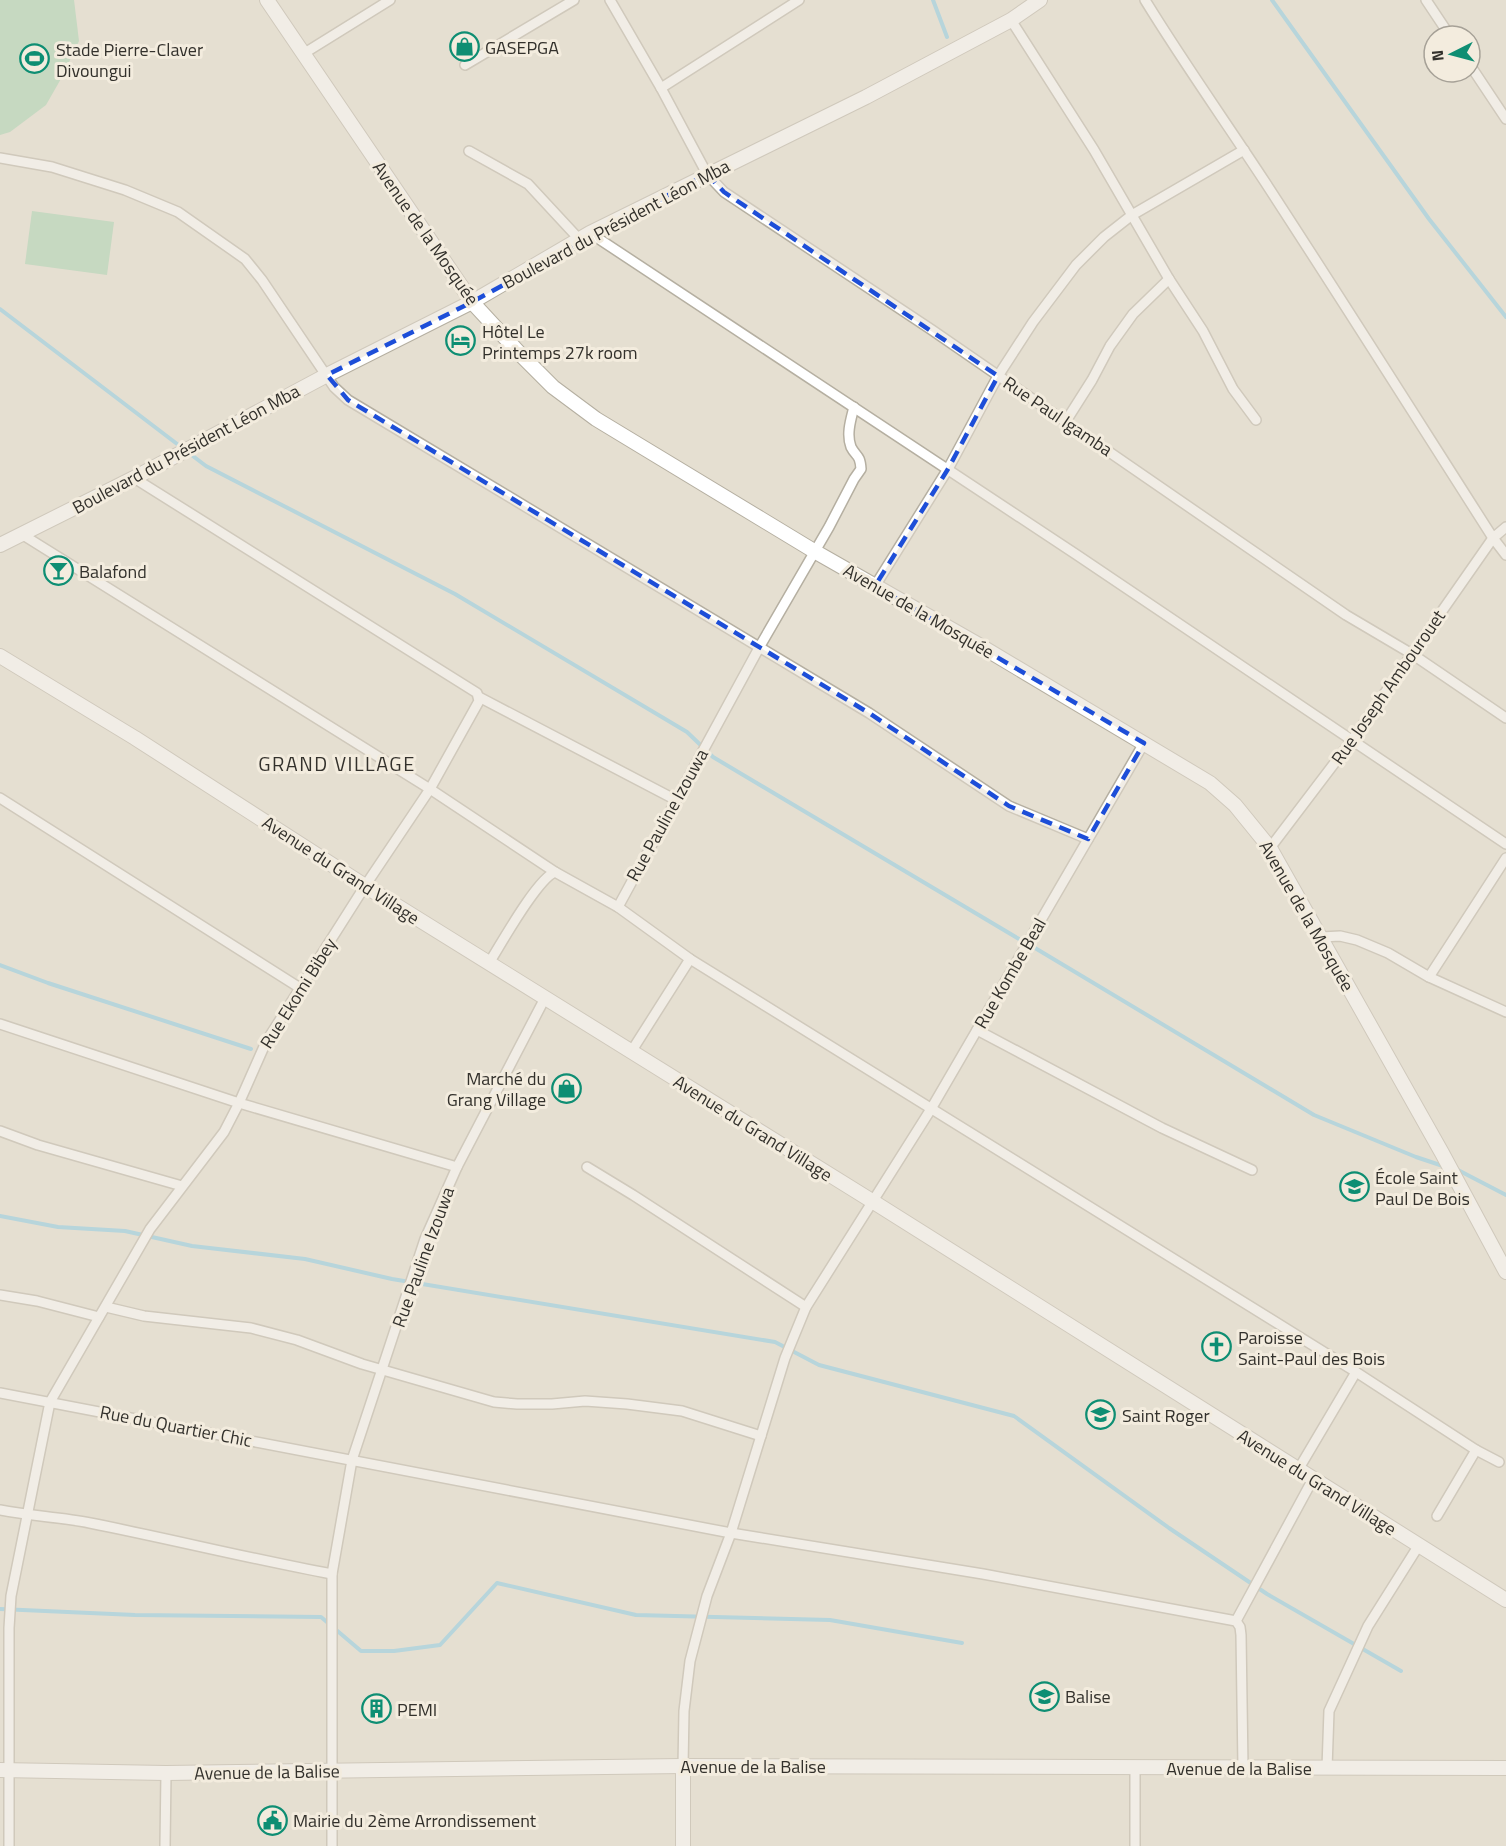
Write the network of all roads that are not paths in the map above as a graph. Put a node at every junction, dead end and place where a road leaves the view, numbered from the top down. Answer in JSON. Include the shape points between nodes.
{"nodes":[{"id":1,"x":267,"y":0,"type":"edge"},
{"id":2,"x":390,"y":0,"type":"edge"},
{"id":3,"x":574,"y":0,"type":"edge"},
{"id":4,"x":610,"y":0,"type":"edge"},
{"id":5,"x":799,"y":0,"type":"edge"},
{"id":6,"x":1040,"y":0,"type":"edge"},
{"id":7,"x":1145,"y":0,"type":"edge"},
{"id":8,"x":1426,"y":0,"type":"edge"},
{"id":9,"x":1011,"y":20,"type":"junction"},
{"id":10,"x":1442,"y":24,"type":"edge"},
{"id":11,"x":303,"y":54,"type":"junction"},
{"id":12,"x":465,"y":64,"type":"dead end"},
{"id":13,"x":1482,"y":84,"type":"edge"},
{"id":14,"x":661,"y":88,"type":"junction"},
{"id":15,"x":1506,"y":119,"type":"edge"},
{"id":16,"x":1244,"y":150,"type":"junction"},
{"id":17,"x":469,"y":152,"type":"dead end"},
{"id":18,"x":0,"y":158,"type":"edge"},
{"id":19,"x":707,"y":174,"type":"junction"},
{"id":20,"x":1132,"y":215,"type":"junction"},
{"id":21,"x":584,"y":236,"type":"junction"},
{"id":22,"x":1169,"y":279,"type":"junction"},
{"id":23,"x":472,"y":302,"type":"junction"},
{"id":24,"x":327,"y":375,"type":"junction"},
{"id":25,"x":998,"y":376,"type":"junction"},
{"id":26,"x":854,"y":407,"type":"junction"},
{"id":27,"x":1256,"y":420,"type":"dead end"},
{"id":28,"x":1066,"y":422,"type":"junction"},
{"id":29,"x":948,"y":469,"type":"junction"},
{"id":30,"x":134,"y":478,"type":"junction"},
{"id":31,"x":1506,"y":527,"type":"edge"},
{"id":32,"x":22,"y":535,"type":"junction"},
{"id":33,"x":1493,"y":538,"type":"junction"},
{"id":34,"x":0,"y":545,"type":"edge"},
{"id":35,"x":814,"y":551,"type":"junction"},
{"id":36,"x":1506,"y":555,"type":"edge"},
{"id":37,"x":875,"y":586,"type":"junction"},
{"id":38,"x":760,"y":646,"type":"junction"},
{"id":39,"x":1412,"y":654,"type":"junction"},
{"id":40,"x":0,"y":656,"type":"edge"},
{"id":41,"x":479,"y":697,"type":"junction"},
{"id":42,"x":1506,"y":718,"type":"edge"},
{"id":43,"x":1352,"y":740,"type":"junction"},
{"id":44,"x":1144,"y":743,"type":"junction"},
{"id":45,"x":430,"y":789,"type":"junction"},
{"id":46,"x":0,"y":798,"type":"edge"},
{"id":47,"x":676,"y":800,"type":"junction"},
{"id":48,"x":1088,"y":839,"type":"junction"},
{"id":49,"x":1506,"y":844,"type":"edge"},
{"id":50,"x":1270,"y":848,"type":"junction"},
{"id":51,"x":1506,"y":858,"type":"edge"},
{"id":52,"x":555,"y":872,"type":"junction"},
{"id":53,"x":365,"y":886,"type":"junction"},
{"id":54,"x":618,"y":907,"type":"junction"},
{"id":55,"x":1322,"y":937,"type":"junction"},
{"id":56,"x":690,"y":959,"type":"junction"},
{"id":57,"x":489,"y":963,"type":"junction"},
{"id":58,"x":1429,"y":977,"type":"junction"},
{"id":59,"x":300,"y":988,"type":"junction"},
{"id":60,"x":545,"y":998,"type":"junction"},
{"id":61,"x":1506,"y":1012,"type":"edge"},
{"id":62,"x":0,"y":1024,"type":"edge"},
{"id":63,"x":976,"y":1030,"type":"junction"},
{"id":64,"x":631,"y":1052,"type":"junction"},
{"id":65,"x":239,"y":1103,"type":"junction"},
{"id":66,"x":931,"y":1109,"type":"junction"},
{"id":67,"x":0,"y":1131,"type":"edge"},
{"id":68,"x":457,"y":1167,"type":"junction"},
{"id":69,"x":587,"y":1167,"type":"dead end"},
{"id":70,"x":1252,"y":1170,"type":"dead end"},
{"id":71,"x":182,"y":1186,"type":"junction"},
{"id":72,"x":872,"y":1201,"type":"junction"},
{"id":73,"x":1506,"y":1272,"type":"edge"},
{"id":74,"x":0,"y":1295,"type":"edge"},
{"id":75,"x":806,"y":1307,"type":"junction"},
{"id":76,"x":105,"y":1308,"type":"junction"},
{"id":77,"x":99,"y":1317,"type":"junction"},
{"id":78,"x":383,"y":1369,"type":"junction"},
{"id":79,"x":1356,"y":1372,"type":"junction"},
{"id":80,"x":0,"y":1393,"type":"edge"},
{"id":81,"x":50,"y":1402,"type":"junction"},
{"id":82,"x":761,"y":1436,"type":"junction"},
{"id":83,"x":1476,"y":1450,"type":"junction"},
{"id":84,"x":352,"y":1460,"type":"junction"},
{"id":85,"x":1499,"y":1462,"type":"dead end"},
{"id":86,"x":1298,"y":1470,"type":"junction"},
{"id":87,"x":1313,"y":1479,"type":"junction"},
{"id":88,"x":0,"y":1510,"type":"edge"},
{"id":89,"x":27,"y":1516,"type":"junction"},
{"id":90,"x":1437,"y":1516,"type":"dead end"},
{"id":91,"x":731,"y":1533,"type":"junction"},
{"id":92,"x":1419,"y":1545,"type":"junction"},
{"id":93,"x":332,"y":1574,"type":"junction"},
{"id":94,"x":1506,"y":1600,"type":"edge"},
{"id":95,"x":1236,"y":1621,"type":"junction"},
{"id":96,"x":683,"y":1766,"type":"junction"},
{"id":97,"x":1243,"y":1767,"type":"junction"},
{"id":98,"x":1135,"y":1768,"type":"junction"},
{"id":99,"x":1327,"y":1768,"type":"junction"},
{"id":100,"x":1506,"y":1768,"type":"edge"},
{"id":101,"x":4,"y":1770,"type":"edge"},
{"id":102,"x":331,"y":1770,"type":"junction"},
{"id":103,"x":165,"y":1773,"type":"junction"},
{"id":104,"x":9,"y":1846,"type":"edge"},
{"id":105,"x":165,"y":1846,"type":"edge"},
{"id":106,"x":332,"y":1846,"type":"edge"},
{"id":107,"x":683,"y":1846,"type":"edge"},
{"id":108,"x":1136,"y":1846,"type":"edge"}],
"edges":[{"from":1,"to":11,"type":"street","name":"Avenue de la Mosquée"},
{"from":2,"to":11,"type":"street"},
{"from":3,"to":12,"type":"street"},
{"from":4,"to":14,"type":"street","name":"Rue Paul Igamba"},
{"from":5,"to":14,"type":"street"},
{"from":6,"to":9,"type":"street","name":"Boulevard du Président Léon Mba"},
{"from":7,"to":16,"type":"street"},
{"from":8,"to":10,"type":"street"},
{"from":9,"to":19,"type":"street","name":"Boulevard du Président Léon Mba","via":[[866,97]]},
{"from":9,"to":20,"type":"street"},
{"from":11,"to":23,"type":"street","name":"Avenue de la Mosquée"},
{"from":13,"to":15,"type":"street"},
{"from":14,"to":19,"type":"street","name":"Rue Paul Igamba"},
{"from":16,"to":20,"type":"street"},
{"from":16,"to":33,"type":"street"},
{"from":17,"to":21,"type":"street","via":[[528,184]]},
{"from":18,"to":24,"type":"street","via":[[52,167],[178,212],[245,259]]},
{"from":19,"to":21,"type":"street","name":"Boulevard du Président Léon Mba"},
{"from":19,"to":25,"type":"street","name":"Rue Paul Igamba","via":[[724,192]]},
{"from":20,"to":22,"type":"street"},
{"from":20,"to":25,"type":"street","via":[[1076,265]]},
{"from":21,"to":23,"type":"street","name":"Boulevard du Président Léon Mba"},
{"from":21,"to":26,"type":"street"},
{"from":22,"to":27,"type":"street","via":[[1203,331],[1233,389]]},
{"from":22,"to":28,"type":"street","via":[[1132,314]]},
{"from":23,"to":24,"type":"street","name":"Boulevard du Président Léon Mba"},
{"from":23,"to":35,"type":"street","name":"Avenue de la Mosquée","via":[[553,387],[596,418]]},
{"from":24,"to":30,"type":"street","name":"Boulevard du Président Léon Mba"},
{"from":24,"to":38,"type":"street","via":[[348,400]]},
{"from":25,"to":28,"type":"street","name":"Rue Paul Igamba"},
{"from":25,"to":29,"type":"street"},
{"from":26,"to":29,"type":"street"},
{"from":26,"to":35,"type":"street","name":"Rue Pauline Izouwa","via":[[849,434],[861,469]]},
{"from":28,"to":39,"type":"street","name":"Rue Paul Igamba","via":[[1346,615]]},
{"from":29,"to":37,"type":"street"},
{"from":29,"to":43,"type":"street"},
{"from":30,"to":32,"type":"street","name":"Boulevard du Président Léon Mba"},
{"from":30,"to":41,"type":"street"},
{"from":31,"to":33,"type":"street","name":"Rue Joseph Ambourouet"},
{"from":32,"to":34,"type":"street","name":"Boulevard du Président Léon Mba"},
{"from":32,"to":45,"type":"street"},
{"from":33,"to":36,"type":"street"},
{"from":33,"to":39,"type":"street","name":"Rue Joseph Ambourouet"},
{"from":35,"to":37,"type":"street","name":"Avenue de la Mosquée"},
{"from":35,"to":38,"type":"street","name":"Rue Pauline Izouwa"},
{"from":37,"to":44,"type":"street","name":"Avenue de la Mosquée"},
{"from":38,"to":47,"type":"street","name":"Rue Pauline Izouwa"},
{"from":38,"to":48,"type":"street","via":[[1009,806]]},
{"from":39,"to":42,"type":"street","name":"Rue Paul Igamba"},
{"from":39,"to":43,"type":"street","name":"Rue Joseph Ambourouet"},
{"from":40,"to":53,"type":"street","name":"Avenue du Grand Village"},
{"from":41,"to":45,"type":"street","name":"Rue Ekomi Bibey"},
{"from":41,"to":47,"type":"street"},
{"from":43,"to":49,"type":"street"},
{"from":43,"to":50,"type":"street","name":"Rue Joseph Ambourouet"},
{"from":44,"to":48,"type":"street","name":"Rue Kombe Beal"},
{"from":44,"to":50,"type":"street","name":"Avenue de la Mosquée","via":[[1210,783],[1235,805]]},
{"from":45,"to":52,"type":"street"},
{"from":45,"to":53,"type":"street","name":"Rue Ekomi Bibey"},
{"from":46,"to":59,"type":"street"},
{"from":47,"to":54,"type":"street","name":"Rue Pauline Izouwa"},
{"from":48,"to":63,"type":"street","name":"Rue Kombe Beal"},
{"from":50,"to":55,"type":"street","name":"Avenue de la Mosquée"},
{"from":51,"to":58,"type":"street"},
{"from":52,"to":54,"type":"street"},
{"from":52,"to":57,"type":"street","via":[[537,887]]},
{"from":53,"to":57,"type":"street","name":"Avenue du Grand Village"},
{"from":53,"to":59,"type":"street","name":"Rue Ekomi Bibey"},
{"from":54,"to":56,"type":"street"},
{"from":55,"to":58,"type":"street","via":[[1356,940]]},
{"from":55,"to":73,"type":"street","name":"Avenue de la Mosquée"},
{"from":56,"to":64,"type":"street"},
{"from":56,"to":66,"type":"street"},
{"from":57,"to":60,"type":"street","name":"Avenue du Grand Village"},
{"from":58,"to":61,"type":"street"},
{"from":59,"to":65,"type":"street","name":"Rue Ekomi Bibey","via":[[266,1042]]},
{"from":60,"to":64,"type":"street","name":"Avenue du Grand Village"},
{"from":60,"to":68,"type":"street","name":"Rue Pauline Izouwa"},
{"from":62,"to":65,"type":"street"},
{"from":63,"to":66,"type":"street","name":"Rue Kombe Beal"},
{"from":63,"to":70,"type":"street","via":[[1162,1128]]},
{"from":64,"to":72,"type":"street","name":"Avenue du Grand Village"},
{"from":65,"to":68,"type":"street"},
{"from":65,"to":71,"type":"street","name":"Rue Ekomi Bibey","via":[[224,1132]]},
{"from":66,"to":72,"type":"street","name":"Rue Kombe Beal"},
{"from":66,"to":79,"type":"street"},
{"from":67,"to":71,"type":"street"},
{"from":68,"to":78,"type":"street","name":"Rue Pauline Izouwa","via":[[425,1239]]},
{"from":69,"to":75,"type":"street"},
{"from":71,"to":76,"type":"street","name":"Rue Ekomi Bibey","via":[[150,1229]]},
{"from":72,"to":75,"type":"street","name":"Rue Kombe Beal"},
{"from":72,"to":86,"type":"street","name":"Avenue du Grand Village"},
{"from":74,"to":77,"type":"street"},
{"from":75,"to":82,"type":"street","name":"Rue Kombe Beal","via":[[785,1358]]},
{"from":76,"to":77,"type":"street","name":"Rue Ekomi Bibey"},
{"from":76,"to":78,"type":"street","via":[[251,1328]]},
{"from":77,"to":81,"type":"street","name":"Rue Ekomi Bibey"},
{"from":78,"to":82,"type":"street","via":[[494,1402],[627,1404],[682,1412]]},
{"from":78,"to":84,"type":"street","name":"Rue Pauline Izouwa"},
{"from":79,"to":83,"type":"street"},
{"from":79,"to":86,"type":"street"},
{"from":80,"to":81,"type":"street","name":"Rue du Quartier Chic"},
{"from":81,"to":84,"type":"street","name":"Rue du Quartier Chic"},
{"from":81,"to":89,"type":"street","name":"Rue Ekomi Bibey"},
{"from":82,"to":91,"type":"street","name":"Rue Kombe Beal"},
{"from":83,"to":85,"type":"street"},
{"from":83,"to":90,"type":"street"},
{"from":84,"to":91,"type":"street","name":"Rue du Quartier Chic"},
{"from":84,"to":93,"type":"street","name":"Rue Pauline Izouwa"},
{"from":86,"to":87,"type":"street","name":"Avenue du Grand Village"},
{"from":87,"to":92,"type":"street","name":"Avenue du Grand Village"},
{"from":87,"to":95,"type":"street"},
{"from":88,"to":89,"type":"street"},
{"from":89,"to":93,"type":"street","via":[[87,1522]]},
{"from":89,"to":101,"type":"street","name":"Rue Ekomi Bibey","via":[[11,1596]]},
{"from":91,"to":95,"type":"street","name":"Rue du Quartier Chic"},
{"from":91,"to":96,"type":"street","name":"Rue Kombe Beal","via":[[690,1661]]},
{"from":92,"to":94,"type":"street","name":"Avenue du Grand Village"},
{"from":92,"to":99,"type":"street","via":[[1368,1626],[1329,1711]]},
{"from":93,"to":102,"type":"street","name":"Rue Pauline Izouwa"},
{"from":95,"to":97,"type":"street","via":[[1241,1635]]},
{"from":96,"to":98,"type":"street","name":"Avenue de la Balise"},
{"from":96,"to":102,"type":"street","name":"Avenue de la Balise"},
{"from":96,"to":107,"type":"street"},
{"from":97,"to":98,"type":"street","name":"Avenue de la Balise"},
{"from":97,"to":99,"type":"street","name":"Avenue de la Balise"},
{"from":98,"to":108,"type":"street"},
{"from":99,"to":100,"type":"street","name":"Avenue de la Balise"},
{"from":101,"to":103,"type":"street","name":"Avenue de la Balise"},
{"from":101,"to":104,"type":"street","name":"Rue Ekomi Bibey"},
{"from":102,"to":103,"type":"street","name":"Avenue de la Balise"},
{"from":102,"to":106,"type":"street","name":"Rue Pauline Izouwa"},
{"from":103,"to":105,"type":"street"}]}
